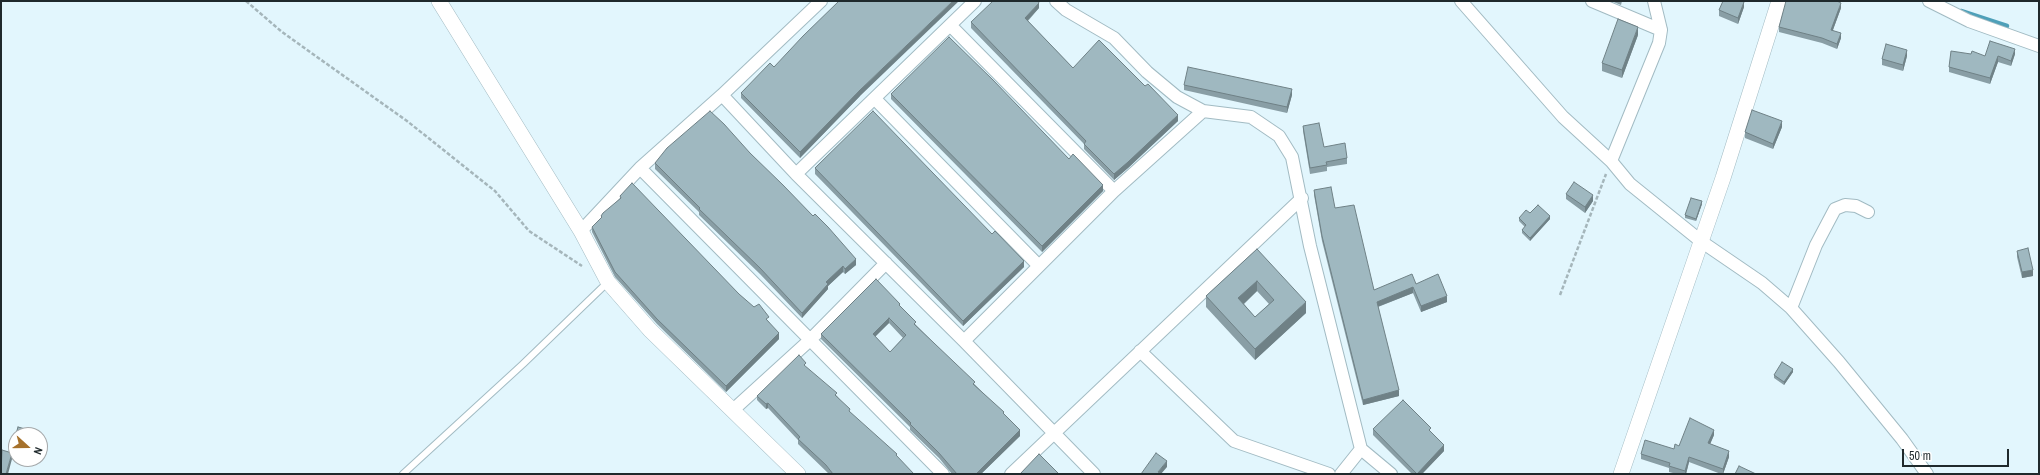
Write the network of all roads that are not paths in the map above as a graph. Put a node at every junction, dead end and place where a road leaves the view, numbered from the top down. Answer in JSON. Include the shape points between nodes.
{"nodes":[{"id":1,"x":439,"y":1,"type":"edge"},
{"id":2,"x":820,"y":1,"type":"edge"},
{"id":3,"x":975,"y":1,"type":"edge"},
{"id":4,"x":1056,"y":1,"type":"edge"},
{"id":5,"x":1461,"y":1,"type":"edge"},
{"id":6,"x":1592,"y":1,"type":"edge"},
{"id":7,"x":1654,"y":1,"type":"edge"},
{"id":8,"x":1780,"y":1,"type":"edge"},
{"id":9,"x":1928,"y":1,"type":"edge"},
{"id":10,"x":950,"y":25,"type":"junction"},
{"id":11,"x":1661,"y":30,"type":"junction"},
{"id":12,"x":2039,"y":46,"type":"edge"},
{"id":13,"x":722,"y":95,"type":"junction"},
{"id":14,"x":875,"y":99,"type":"junction"},
{"id":15,"x":1203,"y":111,"type":"junction"},
{"id":16,"x":1611,"y":161,"type":"junction"},
{"id":17,"x":640,"y":168,"type":"junction"},
{"id":18,"x":796,"y":174,"type":"junction"},
{"id":19,"x":1114,"y":191,"type":"junction"},
{"id":20,"x":1302,"y":198,"type":"junction"},
{"id":21,"x":1868,"y":212,"type":"dead end"},
{"id":22,"x":581,"y":231,"type":"junction"},
{"id":23,"x":1702,"y":242,"type":"junction"},
{"id":24,"x":886,"y":263,"type":"junction"},
{"id":25,"x":1039,"y":266,"type":"junction"},
{"id":26,"x":608,"y":282,"type":"junction"},
{"id":27,"x":1791,"y":308,"type":"junction"},
{"id":28,"x":810,"y":340,"type":"junction"},
{"id":29,"x":964,"y":341,"type":"junction"},
{"id":30,"x":1140,"y":350,"type":"junction"},
{"id":31,"x":733,"y":410,"type":"junction"},
{"id":32,"x":1054,"y":433,"type":"junction"},
{"id":33,"x":1361,"y":449,"type":"junction"},
{"id":34,"x":403,"y":474,"type":"edge"},
{"id":35,"x":798,"y":474,"type":"edge"},
{"id":36,"x":943,"y":474,"type":"edge"},
{"id":37,"x":1011,"y":474,"type":"edge"},
{"id":38,"x":1094,"y":474,"type":"edge"},
{"id":39,"x":1329,"y":474,"type":"edge"},
{"id":40,"x":1341,"y":474,"type":"edge"},
{"id":41,"x":1390,"y":474,"type":"edge"},
{"id":42,"x":1621,"y":474,"type":"edge"},
{"id":43,"x":1927,"y":474,"type":"edge"}],
"edges":[{"from":1,"to":22,"type":"street"},
{"from":2,"to":13,"type":"street"},
{"from":3,"to":10,"type":"street"},
{"from":4,"to":15,"type":"street","via":[[1066,10],[1114,38],[1147,72],[1177,97]]},
{"from":5,"to":16,"type":"street","via":[[1564,117]]},
{"from":6,"to":11,"type":"street"},
{"from":7,"to":11,"type":"street"},
{"from":8,"to":23,"type":"street"},
{"from":9,"to":12,"type":"street","via":[[1969,21]]},
{"from":10,"to":14,"type":"street"},
{"from":10,"to":19,"type":"street"},
{"from":11,"to":16,"type":"street","via":[[1659,43]]},
{"from":13,"to":17,"type":"street"},
{"from":13,"to":18,"type":"street"},
{"from":14,"to":18,"type":"street"},
{"from":14,"to":25,"type":"street"},
{"from":15,"to":19,"type":"street"},
{"from":15,"to":20,"type":"street","via":[[1251,117],[1279,136],[1292,157]]},
{"from":16,"to":23,"type":"street","via":[[1630,184]]},
{"from":17,"to":22,"type":"street"},
{"from":17,"to":28,"type":"street"},
{"from":18,"to":24,"type":"street"},
{"from":19,"to":25,"type":"street"},
{"from":20,"to":30,"type":"street"},
{"from":20,"to":33,"type":"street","via":[[1310,246]]},
{"from":21,"to":27,"type":"street","via":[[1845,205],[1835,209],[1816,245]]},
{"from":22,"to":26,"type":"street"},
{"from":23,"to":27,"type":"street","via":[[1762,283]]},
{"from":23,"to":42,"type":"street"},
{"from":24,"to":28,"type":"street"},
{"from":24,"to":29,"type":"street"},
{"from":25,"to":29,"type":"street"},
{"from":26,"to":31,"type":"street","via":[[650,330]]},
{"from":26,"to":34,"type":"lane"},
{"from":27,"to":43,"type":"street","via":[[1839,362]]},
{"from":28,"to":31,"type":"street"},
{"from":28,"to":36,"type":"street"},
{"from":29,"to":32,"type":"street"},
{"from":30,"to":32,"type":"street"},
{"from":30,"to":39,"type":"street","via":[[1234,441]]},
{"from":31,"to":35,"type":"street"},
{"from":32,"to":37,"type":"street"},
{"from":32,"to":38,"type":"street"},
{"from":33,"to":40,"type":"street"},
{"from":33,"to":41,"type":"street"}]}
